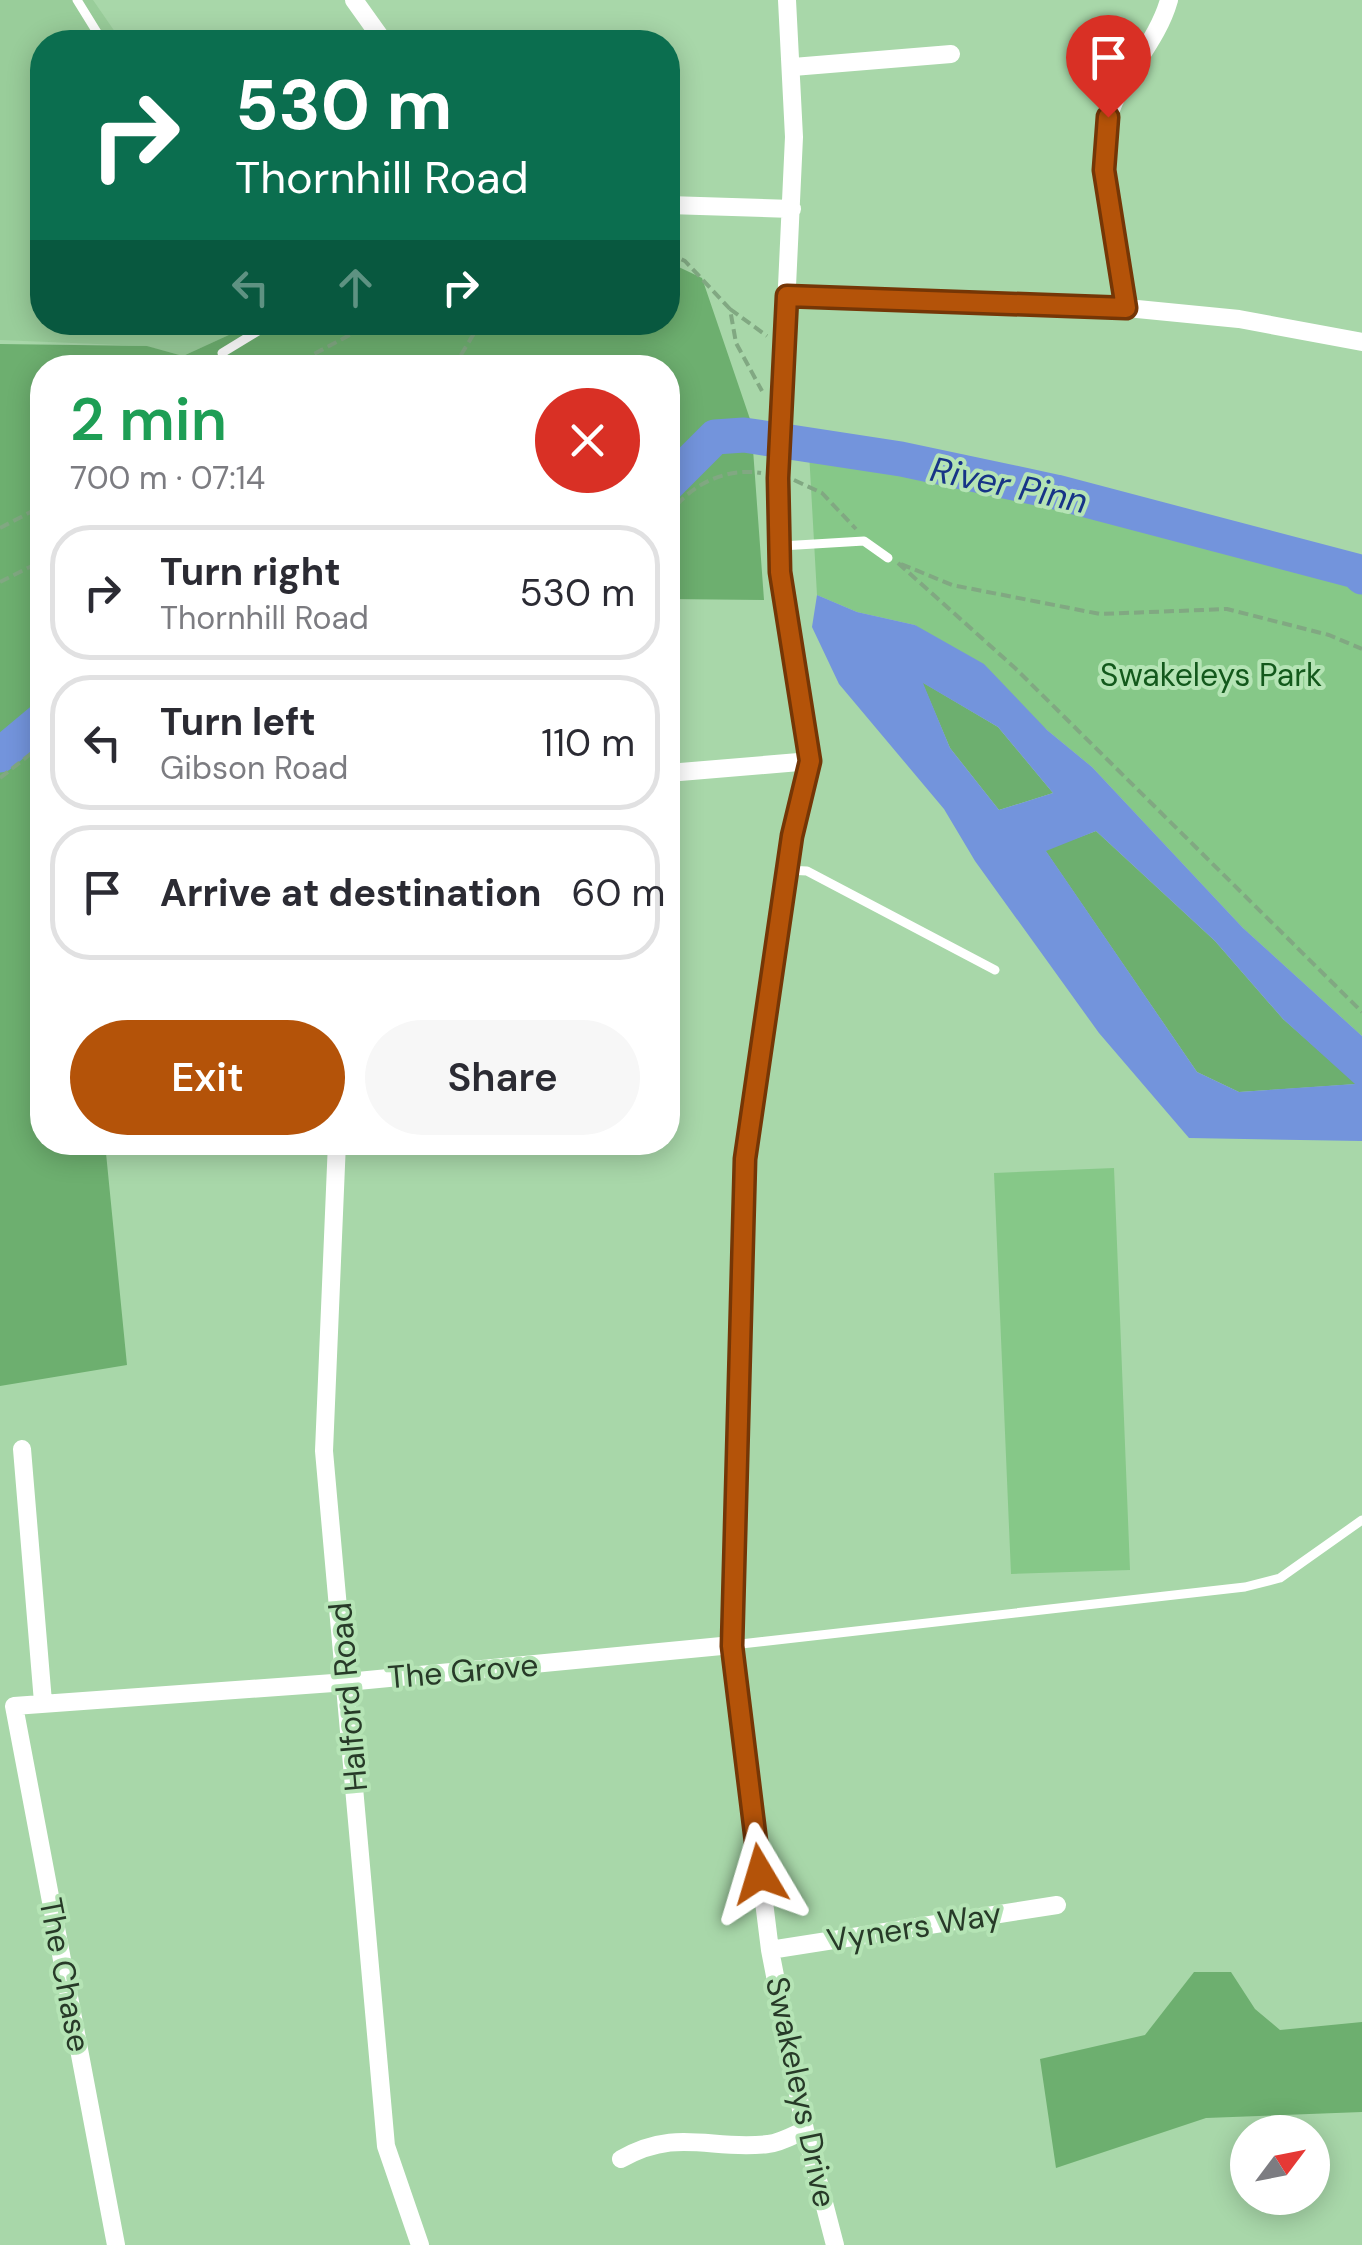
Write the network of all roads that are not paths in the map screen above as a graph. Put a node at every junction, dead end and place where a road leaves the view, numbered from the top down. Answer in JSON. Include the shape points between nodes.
{"nodes":[{"id":1,"x":77,"y":0,"type":"edge"},
{"id":2,"x":354,"y":0,"type":"edge"},
{"id":3,"x":788,"y":0,"type":"edge"},
{"id":4,"x":1169,"y":0,"type":"edge"},
{"id":5,"x":96,"y":30,"type":"edge"},
{"id":6,"x":375,"y":30,"type":"edge"},
{"id":7,"x":951,"y":54,"type":"dead end"},
{"id":8,"x":793,"y":68,"type":"junction"},
{"id":9,"x":680,"y":206,"type":"edge"},
{"id":10,"x":792,"y":209,"type":"junction"},
{"id":11,"x":787,"y":296,"type":"junction"},
{"id":12,"x":1126,"y":308,"type":"junction"},
{"id":13,"x":250,"y":335,"type":"edge"},
{"id":14,"x":1362,"y":342,"type":"edge"},
{"id":15,"x":222,"y":352,"type":"dead end"},
{"id":16,"x":780,"y":546,"type":"junction"},
{"id":17,"x":892,"y":560,"type":"road end"},
{"id":18,"x":810,"y":761,"type":"junction"},
{"id":19,"x":680,"y":772,"type":"edge"},
{"id":20,"x":787,"y":870,"type":"junction"},
{"id":21,"x":994,"y":970,"type":"dead end"},
{"id":22,"x":336,"y":1155,"type":"edge"},
{"id":23,"x":22,"y":1449,"type":"dead end"},
{"id":24,"x":1362,"y":1520,"type":"edge"},
{"id":25,"x":732,"y":1646,"type":"junction"},
{"id":26,"x":347,"y":1682,"type":"junction"},
{"id":27,"x":43,"y":1702,"type":"junction"},
{"id":28,"x":14,"y":1706,"type":"joint"},
{"id":29,"x":1057,"y":1905,"type":"dead end"},
{"id":30,"x":770,"y":1950,"type":"junction"},
{"id":31,"x":805,"y":2130,"type":"junction"},
{"id":32,"x":620,"y":2159,"type":"dead end"},
{"id":33,"x":116,"y":2245,"type":"edge"},
{"id":34,"x":420,"y":2245,"type":"edge"},
{"id":35,"x":835,"y":2245,"type":"edge"}],
"edges":[{"from":1,"to":5,"type":"lane"},
{"from":2,"to":6,"type":"street"},
{"from":3,"to":8,"type":"street","name":"Swakeleys Drive"},
{"from":4,"to":12,"type":"street","via":[[1105,132],[1104,170]]},
{"from":7,"to":8,"type":"street"},
{"from":8,"to":10,"type":"street","name":"Swakeleys Drive"},
{"from":9,"to":10,"type":"street"},
{"from":10,"to":11,"type":"street","name":"Swakeleys Drive"},
{"from":11,"to":12,"type":"street"},
{"from":11,"to":16,"type":"street","name":"Swakeleys Drive"},
{"from":12,"to":14,"type":"street"},
{"from":13,"to":15,"type":"lane"},
{"from":16,"to":17,"type":"lane","via":[[864,542]]},
{"from":16,"to":18,"type":"street","name":"Swakeleys Drive"},
{"from":18,"to":19,"type":"street"},
{"from":18,"to":20,"type":"street","name":"Swakeleys Drive"},
{"from":20,"to":21,"type":"lane","via":[[807,871]]},
{"from":20,"to":25,"type":"street","name":"Swakeleys Drive","via":[[745,1159]]},
{"from":22,"to":26,"type":"street","name":"Halford Road","via":[[324,1451]]},
{"from":23,"to":27,"type":"street"},
{"from":24,"to":25,"type":"lane","via":[[1280,1578],[1245,1587]]},
{"from":25,"to":26,"type":"street","name":"The Grove"},
{"from":25,"to":30,"type":"street","name":"Swakeleys Drive"},
{"from":26,"to":27,"type":"street","name":"The Grove"},
{"from":26,"to":34,"type":"street","name":"Halford Road","via":[[386,2146]]},
{"from":27,"to":28,"type":"street","name":"The Grove"},
{"from":28,"to":33,"type":"street","name":"The Chase"},
{"from":29,"to":30,"type":"street","name":"Vyners Way"},
{"from":30,"to":31,"type":"street","name":"Swakeleys Drive"},
{"from":31,"to":32,"type":"street","via":[[770,2144],[648,2144]]},
{"from":31,"to":35,"type":"street","name":"Swakeleys Drive"}]}
